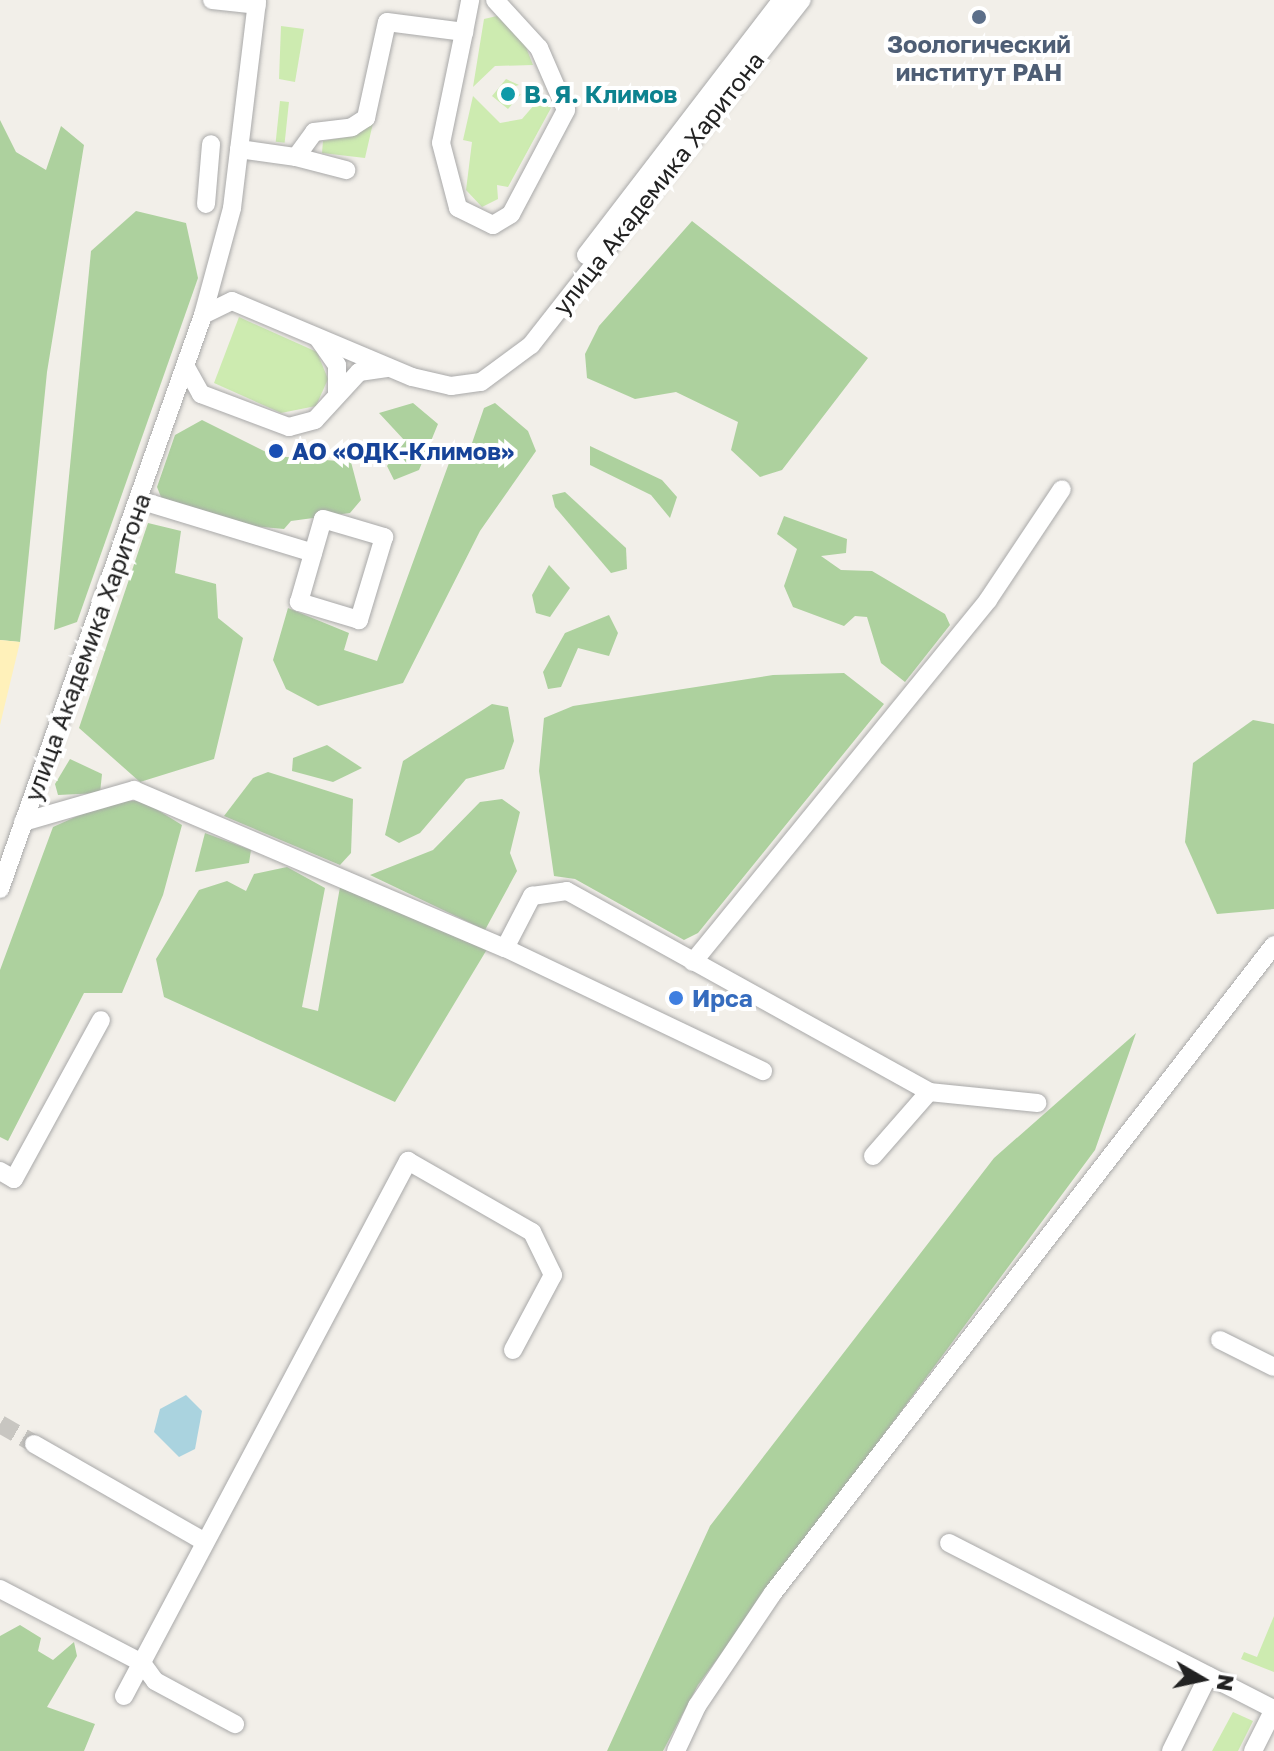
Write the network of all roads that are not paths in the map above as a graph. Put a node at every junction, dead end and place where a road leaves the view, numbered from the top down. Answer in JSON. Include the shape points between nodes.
{"nodes":[{"id":1,"x":212,"y":0,"type":"edge"},
{"id":2,"x":470,"y":0,"type":"edge"},
{"id":3,"x":495,"y":0,"type":"edge"},
{"id":4,"x":791,"y":2,"type":"edge"},
{"id":5,"x":257,"y":3,"type":"edge"},
{"id":6,"x":464,"y":32,"type":"junction"},
{"id":7,"x":211,"y":144,"type":"dead end"},
{"id":8,"x":239,"y":149,"type":"junction"},
{"id":9,"x":296,"y":157,"type":"junction"},
{"id":10,"x":346,"y":170,"type":"dead end"},
{"id":11,"x":206,"y":204,"type":"dead end"},
{"id":12,"x":203,"y":315,"type":"junction"},
{"id":13,"x":316,"y":337,"type":"junction"},
{"id":14,"x":186,"y":367,"type":"junction"},
{"id":15,"x":387,"y":368,"type":"junction"},
{"id":16,"x":337,"y":392,"type":"junction"},
{"id":17,"x":201,"y":394,"type":"junction"},
{"id":18,"x":174,"y":405,"type":"junction"},
{"id":19,"x":1062,"y":489,"type":"dead end"},
{"id":20,"x":139,"y":500,"type":"junction"},
{"id":21,"x":313,"y":553,"type":"junction"},
{"id":22,"x":23,"y":822,"type":"junction"},
{"id":23,"x":0,"y":889,"type":"edge"},
{"id":24,"x":1274,"y":945,"type":"edge"},
{"id":25,"x":505,"y":948,"type":"junction"},
{"id":26,"x":693,"y":962,"type":"junction"},
{"id":27,"x":101,"y":1020,"type":"dead end"},
{"id":28,"x":763,"y":1071,"type":"dead end"},
{"id":29,"x":929,"y":1092,"type":"junction"},
{"id":30,"x":1037,"y":1103,"type":"dead end"},
{"id":31,"x":873,"y":1156,"type":"dead end"},
{"id":32,"x":0,"y":1171,"type":"edge"},
{"id":33,"x":1220,"y":1340,"type":"dead end"},
{"id":34,"x":513,"y":1350,"type":"dead end"},
{"id":35,"x":1274,"y":1367,"type":"edge"},
{"id":36,"x":34,"y":1444,"type":"tunnel mouth"},
{"id":37,"x":205,"y":1542,"type":"junction"},
{"id":38,"x":949,"y":1543,"type":"dead end"},
{"id":39,"x":0,"y":1589,"type":"edge"},
{"id":40,"x":142,"y":1663,"type":"junction"},
{"id":41,"x":1208,"y":1676,"type":"junction"},
{"id":42,"x":124,"y":1696,"type":"dead end"},
{"id":43,"x":1274,"y":1709,"type":"edge"},
{"id":44,"x":235,"y":1724,"type":"dead end"},
{"id":45,"x":676,"y":1751,"type":"edge"},
{"id":46,"x":1171,"y":1751,"type":"edge"},
{"id":47,"x":1253,"y":1751,"type":"edge"}],
"edges":[{"from":1,"to":5,"type":"street"},
{"from":2,"to":6,"type":"street"},
{"from":3,"to":6,"type":"street","via":[[523,23],[566,110],[511,214],[493,225],[458,208],[441,143]]},
{"from":4,"to":15,"type":"street","name":"улица Академика Харитона","via":[[531,345],[468,386]]},
{"from":5,"to":8,"type":"street"},
{"from":6,"to":9,"type":"street","via":[[387,22],[366,118],[314,132]]},
{"from":7,"to":11,"type":"street"},
{"from":8,"to":9,"type":"street"},
{"from":8,"to":12,"type":"street","via":[[220,266]]},
{"from":9,"to":10,"type":"street"},
{"from":12,"to":13,"type":"street","name":"улица Академика Харитона","via":[[232,301]]},
{"from":12,"to":14,"type":"street","name":"улица Академика Харитона"},
{"from":13,"to":15,"type":"street","name":"улица Академика Харитона"},
{"from":13,"to":16,"type":"street","via":[[337,365]]},
{"from":14,"to":17,"type":"street"},
{"from":14,"to":18,"type":"street","name":"улица Академика Харитона"},
{"from":15,"to":16,"type":"street","via":[[359,372]]},
{"from":16,"to":17,"type":"street","via":[[315,420],[289,427]]},
{"from":17,"to":18,"type":"street"},
{"from":18,"to":20,"type":"street","name":"улица Академика Харитона"},
{"from":19,"to":26,"type":"street","via":[[988,600]]},
{"from":20,"to":21,"type":"street"},
{"from":20,"to":22,"type":"street","name":"улица Академика Харитона"},
{"from":21,"to":21,"type":"street","via":[[299,602],[359,620],[384,537],[323,519]]},
{"from":22,"to":23,"type":"street","name":"улица Академика Харитона"},
{"from":22,"to":25,"type":"street","via":[[134,790]]},
{"from":24,"to":45,"type":"street","via":[[773,1593],[697,1706]]},
{"from":25,"to":26,"type":"street","via":[[532,896],[567,891]]},
{"from":25,"to":28,"type":"street"},
{"from":26,"to":29,"type":"street"},
{"from":27,"to":32,"type":"street","via":[[14,1179]]},
{"from":29,"to":30,"type":"street"},
{"from":29,"to":31,"type":"street"},
{"from":33,"to":35,"type":"street"},
{"from":34,"to":37,"type":"street","via":[[553,1275],[532,1232],[408,1161]]},
{"from":36,"to":37,"type":"street"},
{"from":37,"to":40,"type":"street"},
{"from":38,"to":41,"type":"street"},
{"from":39,"to":40,"type":"street"},
{"from":40,"to":42,"type":"street"},
{"from":40,"to":44,"type":"street","via":[[155,1681]]},
{"from":41,"to":43,"type":"street"},
{"from":41,"to":46,"type":"street"},
{"from":43,"to":47,"type":"street"}]}
